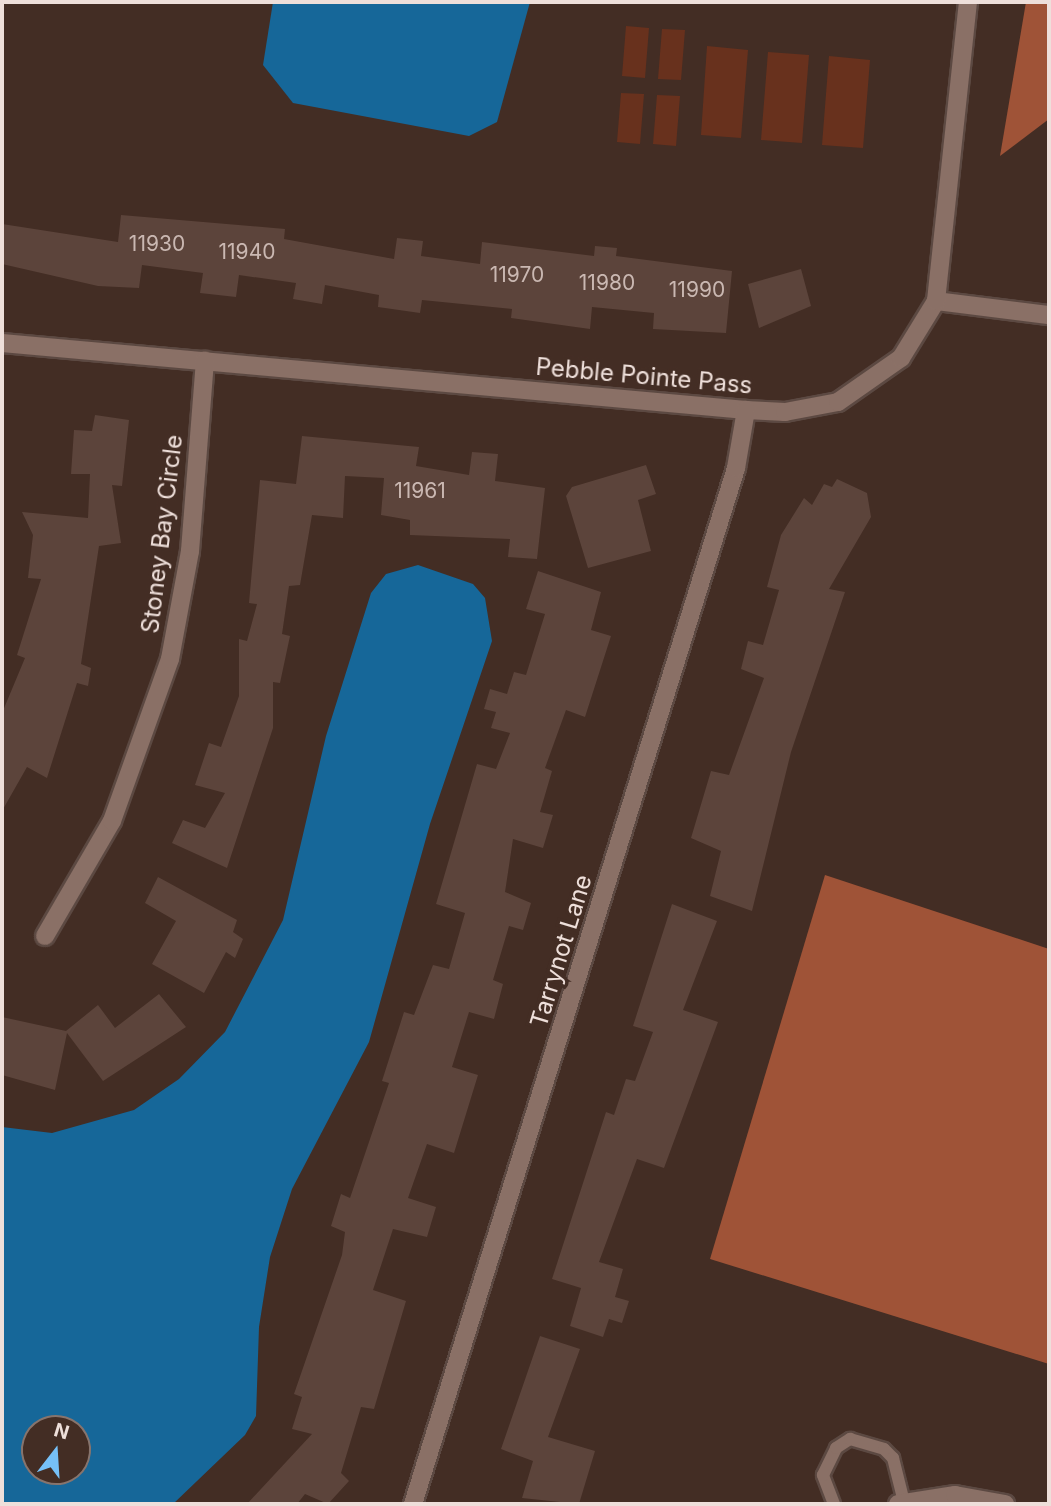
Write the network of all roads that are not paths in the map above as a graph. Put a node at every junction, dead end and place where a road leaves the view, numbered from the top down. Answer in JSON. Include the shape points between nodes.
{"nodes":[{"id":1,"x":968,"y":2,"type":"edge"},
{"id":2,"x":936,"y":301,"type":"junction"},
{"id":3,"x":1049,"y":315,"type":"edge"},
{"id":4,"x":2,"y":343,"type":"edge"},
{"id":5,"x":205,"y":361,"type":"junction"},
{"id":6,"x":746,"y":410,"type":"junction"},
{"id":7,"x":45,"y":936,"type":"dead end"},
{"id":8,"x":901,"y":1503,"type":"edge"},
{"id":9,"x":413,"y":1504,"type":"edge"},
{"id":10,"x":834,"y":1504,"type":"edge"},
{"id":11,"x":1005,"y":1504,"type":"edge"}],
"edges":[{"from":1,"to":2,"type":"street","name":"Pebble Pointe Pass"},
{"from":2,"to":3,"type":"street"},
{"from":2,"to":6,"type":"street","name":"Pebble Pointe Pass","via":[[901,358],[852,396],[802,411]]},
{"from":4,"to":5,"type":"street","name":"Pebble Pointe Pass"},
{"from":5,"to":6,"type":"street","name":"Pebble Pointe Pass"},
{"from":5,"to":7,"type":"street","name":"Stoney Bay Circle","via":[[190,551],[170,659],[112,821]]},
{"from":6,"to":9,"type":"street","name":"Tarrynot Lane","via":[[736,468]]},
{"from":8,"to":10,"type":"lane","via":[[893,1458],[884,1449],[850,1439],[836,1448],[824,1475]]},
{"from":8,"to":11,"type":"street","via":[[955,1495]]}]}
